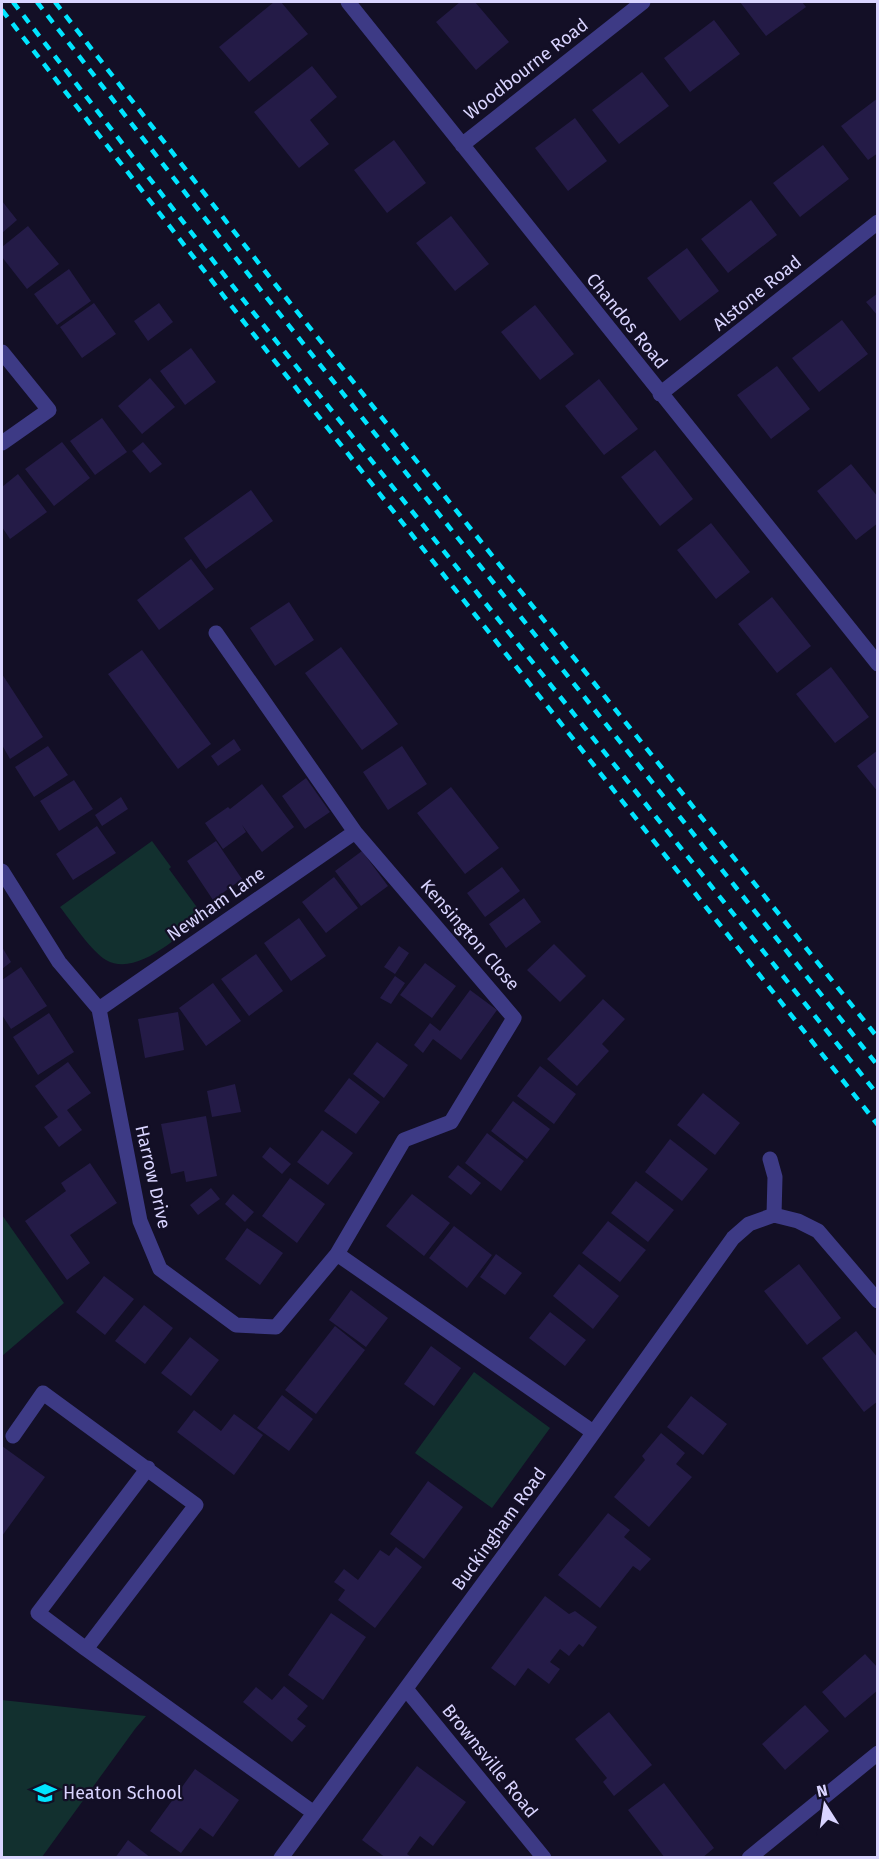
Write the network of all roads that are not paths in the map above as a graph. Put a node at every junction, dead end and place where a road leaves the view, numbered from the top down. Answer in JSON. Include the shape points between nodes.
{"nodes":[{"id":1,"x":348,"y":2,"type":"edge"},
{"id":2,"x":643,"y":2,"type":"edge"},
{"id":3,"x":462,"y":145,"type":"junction"},
{"id":4,"x":878,"y":222,"type":"edge"},
{"id":5,"x":2,"y":352,"type":"edge"},
{"id":6,"x":660,"y":394,"type":"junction"},
{"id":7,"x":2,"y":443,"type":"edge"},
{"id":8,"x":216,"y":633,"type":"dead end"},
{"id":9,"x":878,"y":664,"type":"edge"},
{"id":10,"x":355,"y":832,"type":"junction"},
{"id":11,"x":2,"y":871,"type":"edge"},
{"id":12,"x":99,"y":1009,"type":"junction"},
{"id":13,"x":770,"y":1159,"type":"dead end"},
{"id":14,"x":774,"y":1215,"type":"junction"},
{"id":15,"x":337,"y":1254,"type":"junction"},
{"id":16,"x":878,"y":1301,"type":"edge"},
{"id":17,"x":593,"y":1432,"type":"junction"},
{"id":18,"x":13,"y":1436,"type":"dead end"},
{"id":19,"x":148,"y":1468,"type":"junction"},
{"id":20,"x":86,"y":1649,"type":"junction"},
{"id":21,"x":406,"y":1689,"type":"junction"},
{"id":22,"x":875,"y":1761,"type":"edge"},
{"id":23,"x":314,"y":1813,"type":"junction"},
{"id":24,"x":281,"y":1857,"type":"edge"},
{"id":25,"x":544,"y":1857,"type":"edge"},
{"id":26,"x":749,"y":1857,"type":"edge"}],
"edges":[{"from":1,"to":3,"type":"street","name":"Chandos Road"},
{"from":2,"to":3,"type":"street","name":"Woodbourne Road"},
{"from":3,"to":6,"type":"street","name":"Chandos Road"},
{"from":4,"to":6,"type":"street","name":"Alstone Road"},
{"from":5,"to":7,"type":"street","via":[[49,410]]},
{"from":6,"to":9,"type":"street","name":"Chandos Road"},
{"from":8,"to":10,"type":"street","name":"Kensington Close"},
{"from":10,"to":12,"type":"street","name":"Newham Lane"},
{"from":10,"to":15,"type":"street","name":"Kensington Close","via":[[514,1017],[451,1122],[404,1140]]},
{"from":11,"to":12,"type":"street","name":"Harrow Drive","via":[[59,962]]},
{"from":12,"to":15,"type":"street","name":"Harrow Drive","via":[[140,1221],[160,1269],[236,1325],[276,1327]]},
{"from":13,"to":14,"type":"street","via":[[775,1177]]},
{"from":14,"to":16,"type":"street","via":[[818,1230]]},
{"from":14,"to":17,"type":"street","name":"Buckingham Road","via":[[749,1224],[733,1238]]},
{"from":15,"to":17,"type":"street"},
{"from":17,"to":21,"type":"street","name":"Buckingham Road"},
{"from":18,"to":19,"type":"street","via":[[43,1393]]},
{"from":19,"to":20,"type":"street","via":[[196,1504]]},
{"from":19,"to":20,"type":"street","via":[[38,1613]]},
{"from":20,"to":23,"type":"street"},
{"from":21,"to":23,"type":"street","name":"Buckingham Road"},
{"from":21,"to":25,"type":"street","name":"Brownsville Road"},
{"from":22,"to":26,"type":"street"},
{"from":23,"to":24,"type":"street","name":"Buckingham Road"}]}
